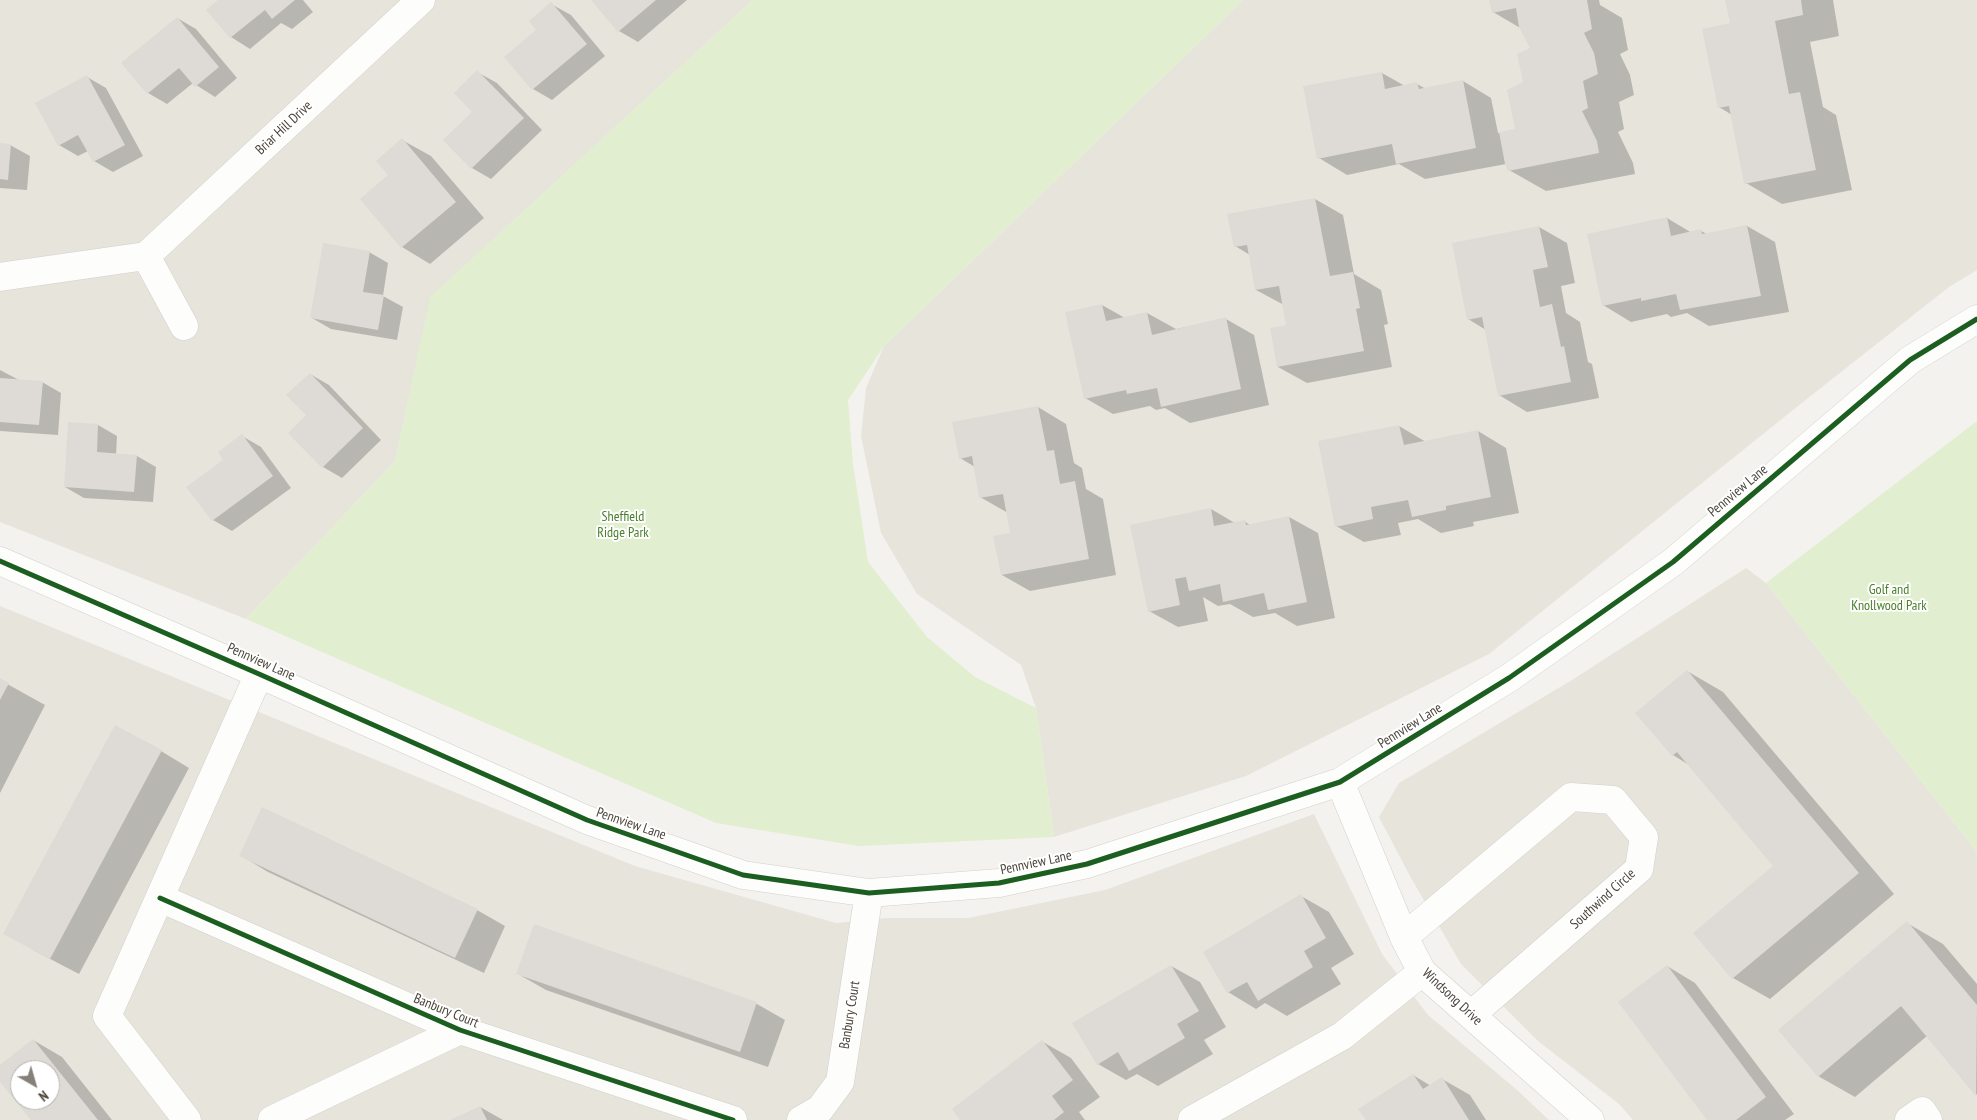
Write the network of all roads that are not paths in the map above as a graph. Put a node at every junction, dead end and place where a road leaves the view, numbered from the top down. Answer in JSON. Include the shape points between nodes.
{"nodes":[{"id":1,"x":421,"y":0,"type":"edge"},
{"id":2,"x":146,"y":256,"type":"junction"},
{"id":3,"x":0,"y":277,"type":"edge"},
{"id":4,"x":1977,"y":319,"type":"edge"},
{"id":5,"x":184,"y":326,"type":"dead end"},
{"id":6,"x":0,"y":561,"type":"edge"},
{"id":7,"x":259,"y":674,"type":"junction"},
{"id":8,"x":1340,"y":782,"type":"junction"},
{"id":9,"x":869,"y":893,"type":"junction"},
{"id":10,"x":160,"y":898,"type":"junction"},
{"id":11,"x":1404,"y":937,"type":"junction"},
{"id":12,"x":1422,"y":972,"type":"junction"},
{"id":13,"x":1471,"y":1016,"type":"junction"},
{"id":14,"x":460,"y":1030,"type":"junction"},
{"id":15,"x":187,"y":1120,"type":"edge"},
{"id":16,"x":272,"y":1120,"type":"edge"},
{"id":17,"x":733,"y":1120,"type":"edge"},
{"id":18,"x":801,"y":1120,"type":"edge"},
{"id":19,"x":1192,"y":1120,"type":"edge"},
{"id":20,"x":1590,"y":1120,"type":"edge"}],
"edges":[{"from":1,"to":2,"type":"street","name":"Briar Hill Drive"},
{"from":2,"to":3,"type":"street"},
{"from":2,"to":5,"type":"street"},
{"from":4,"to":8,"type":"street","name":"Pennview Lane","via":[[1910,360],[1673,562],[1509,678]]},
{"from":6,"to":7,"type":"street","name":"Pennview Lane"},
{"from":7,"to":9,"type":"street","name":"Pennview Lane","via":[[587,820],[743,875]]},
{"from":7,"to":10,"type":"street"},
{"from":8,"to":9,"type":"street","name":"Pennview Lane","via":[[1087,864],[999,883]]},
{"from":8,"to":11,"type":"street","name":"Windsong Drive"},
{"from":9,"to":18,"type":"street","name":"Banbury Court","via":[[840,1082],[820,1109]]},
{"from":10,"to":14,"type":"street","name":"Banbury Court"},
{"from":10,"to":15,"type":"street","via":[[107,1016]]},
{"from":11,"to":12,"type":"street","name":"Windsong Drive"},
{"from":11,"to":13,"type":"street","name":"Southwind Circle","via":[[1571,797],[1613,800],[1644,837],[1639,869]]},
{"from":12,"to":13,"type":"street","name":"Windsong Drive"},
{"from":12,"to":19,"type":"street","via":[[1342,1036]]},
{"from":13,"to":20,"type":"street","name":"Windsong Drive"},
{"from":14,"to":16,"type":"street","name":"Banbury Court"},
{"from":14,"to":17,"type":"street","name":"Banbury Court"}]}
